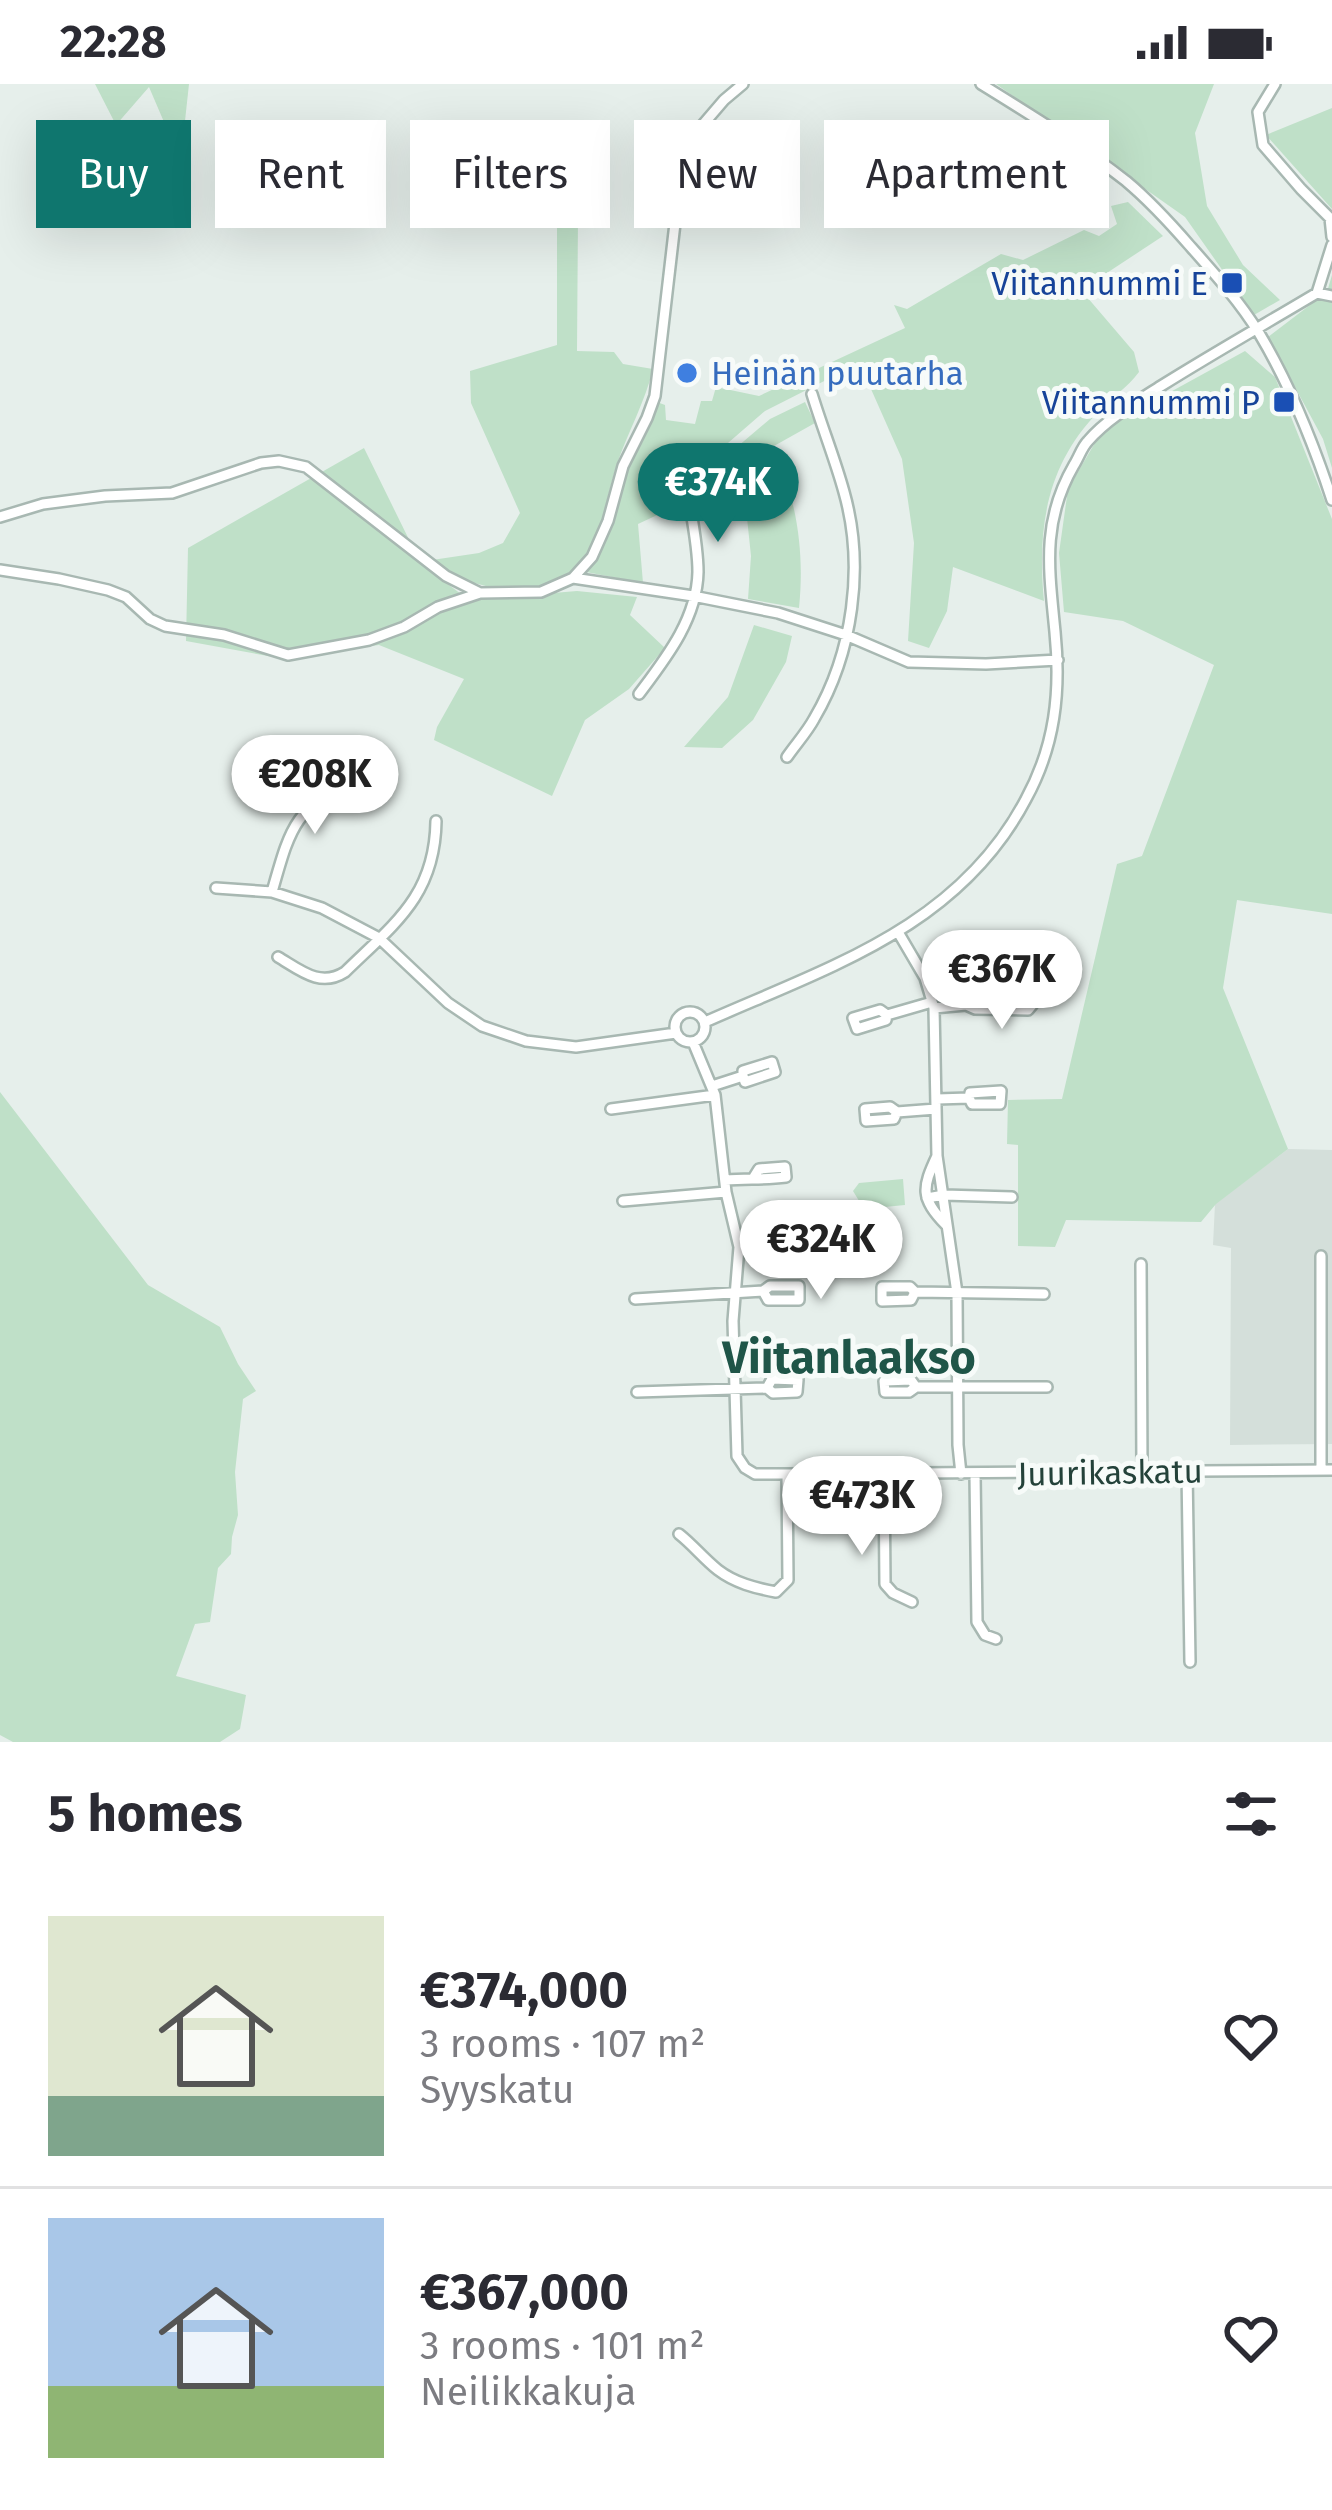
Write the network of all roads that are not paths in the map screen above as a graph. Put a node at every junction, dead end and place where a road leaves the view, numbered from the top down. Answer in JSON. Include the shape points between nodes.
{"nodes":[{"id":1,"x":743,"y":84,"type":"edge"},
{"id":2,"x":981,"y":84,"type":"edge"},
{"id":3,"x":1275,"y":84,"type":"edge"},
{"id":4,"x":1332,"y":241,"type":"edge"},
{"id":5,"x":1317,"y":293,"type":"junction"},
{"id":6,"x":1332,"y":296,"type":"edge"},
{"id":7,"x":1257,"y":329,"type":"junction"},
{"id":8,"x":812,"y":394,"type":"dead end"},
{"id":9,"x":688,"y":494,"type":"dead end"},
{"id":10,"x":1332,"y":500,"type":"edge"},
{"id":11,"x":0,"y":518,"type":"edge"},
{"id":12,"x":0,"y":570,"type":"edge"},
{"id":13,"x":573,"y":578,"type":"junction"},
{"id":14,"x":480,"y":592,"type":"junction"},
{"id":15,"x":693,"y":596,"type":"junction"},
{"id":16,"x":846,"y":635,"type":"junction"},
{"id":17,"x":1058,"y":660,"type":"junction"},
{"id":18,"x":640,"y":694,"type":"dead end"},
{"id":19,"x":787,"y":757,"type":"dead end"},
{"id":20,"x":358,"y":779,"type":"dead end"},
{"id":21,"x":436,"y":821,"type":"dead end"},
{"id":22,"x":216,"y":888,"type":"dead end"},
{"id":23,"x":272,"y":892,"type":"junction"},
{"id":24,"x":898,"y":932,"type":"junction"},
{"id":25,"x":380,"y":938,"type":"junction"},
{"id":26,"x":278,"y":957,"type":"dead end"},
{"id":27,"x":1001,"y":1004,"type":"dead end"},
{"id":28,"x":933,"y":1005,"type":"junction"},
{"id":29,"x":886,"y":1015,"type":"dead end"},
{"id":30,"x":705,"y":1022,"type":"junction"},
{"id":31,"x":676,"y":1033,"type":"junction"},
{"id":32,"x":693,"y":1042,"type":"junction"},
{"id":33,"x":743,"y":1076,"type":"dead end"},
{"id":34,"x":714,"y":1090,"type":"junction"},
{"id":35,"x":969,"y":1098,"type":"dead end"},
{"id":36,"x":936,"y":1104,"type":"junction"},
{"id":37,"x":611,"y":1109,"type":"dead end"},
{"id":38,"x":897,"y":1112,"type":"dead end"},
{"id":39,"x":937,"y":1156,"type":"junction"},
{"id":40,"x":754,"y":1177,"type":"dead end"},
{"id":41,"x":726,"y":1186,"type":"junction"},
{"id":42,"x":944,"y":1195,"type":"junction"},
{"id":43,"x":1012,"y":1197,"type":"dead end"},
{"id":44,"x":927,"y":1198,"type":"junction"},
{"id":45,"x":623,"y":1201,"type":"dead end"},
{"id":46,"x":948,"y":1227,"type":"junction"},
{"id":47,"x":1321,"y":1256,"type":"dead end"},
{"id":48,"x":1141,"y":1264,"type":"dead end"},
{"id":49,"x":736,"y":1292,"type":"junction"},
{"id":50,"x":763,"y":1292,"type":"dead end"},
{"id":51,"x":915,"y":1292,"type":"dead end"},
{"id":52,"x":957,"y":1293,"type":"junction"},
{"id":53,"x":1044,"y":1294,"type":"dead end"},
{"id":54,"x":635,"y":1299,"type":"dead end"},
{"id":55,"x":957,"y":1385,"type":"junction"},
{"id":56,"x":1326,"y":1385,"type":"edge"},
{"id":57,"x":916,"y":1387,"type":"dead end"},
{"id":58,"x":1047,"y":1387,"type":"dead end"},
{"id":59,"x":734,"y":1388,"type":"junction"},
{"id":60,"x":767,"y":1388,"type":"dead end"},
{"id":61,"x":637,"y":1392,"type":"dead end"},
{"id":62,"x":1142,"y":1470,"type":"junction"},
{"id":63,"x":1326,"y":1470,"type":"edge"},
{"id":64,"x":1187,"y":1471,"type":"junction"},
{"id":65,"x":884,"y":1473,"type":"junction"},
{"id":66,"x":788,"y":1474,"type":"junction"},
{"id":67,"x":961,"y":1474,"type":"junction"},
{"id":68,"x":975,"y":1474,"type":"junction"},
{"id":69,"x":679,"y":1534,"type":"dead end"},
{"id":70,"x":912,"y":1602,"type":"dead end"},
{"id":71,"x":995,"y":1639,"type":"dead end"},
{"id":72,"x":1190,"y":1661,"type":"dead end"}],
"edges":[{"from":1,"to":13,"type":"street","via":[[688,142],[655,396],[592,556]]},
{"from":2,"to":7,"type":"street","via":[[1076,143],[1157,208]]},
{"from":3,"to":4,"type":"street","via":[[1258,112],[1263,145],[1330,218]]},
{"from":4,"to":5,"type":"street"},
{"from":5,"to":6,"type":"street"},
{"from":5,"to":7,"type":"street"},
{"from":7,"to":10,"type":"street","via":[[1300,411]]},
{"from":7,"to":17,"type":"street","via":[[1088,441],[1051,520]]},
{"from":8,"to":16,"type":"street","via":[[855,548]]},
{"from":9,"to":15,"type":"street","via":[[698,574]]},
{"from":11,"to":14,"type":"street","via":[[43,504],[172,493],[279,461],[306,467],[446,576]]},
{"from":12,"to":14,"type":"street","via":[[108,590],[165,626],[289,655],[369,640]]},
{"from":13,"to":14,"type":"street","via":[[542,592]]},
{"from":13,"to":15,"type":"street"},
{"from":15,"to":16,"type":"street"},
{"from":15,"to":18,"type":"street","via":[[671,652]]},
{"from":16,"to":17,"type":"street","via":[[909,662]]},
{"from":16,"to":19,"type":"street","via":[[832,683]]},
{"from":17,"to":24,"type":"street","via":[[1053,734],[1013,825],[948,898]]},
{"from":20,"to":23,"type":"street","via":[[311,803],[293,829]]},
{"from":21,"to":25,"type":"street","via":[[417,898]]},
{"from":22,"to":23,"type":"street"},
{"from":23,"to":25,"type":"street"},
{"from":24,"to":28,"type":"street"},
{"from":24,"to":30,"type":"street"},
{"from":25,"to":26,"type":"street","via":[[333,980]]},
{"from":25,"to":31,"type":"street","via":[[448,1003],[526,1042],[576,1047]]},
{"from":27,"to":28,"type":"street"},
{"from":28,"to":29,"type":"street"},
{"from":28,"to":36,"type":"street"},
{"from":30,"to":31,"type":"street","via":[[685,1013]]},
{"from":30,"to":32,"type":"street"},
{"from":31,"to":32,"type":"street"},
{"from":32,"to":34,"type":"street"},
{"from":33,"to":34,"type":"street"},
{"from":34,"to":37,"type":"street"},
{"from":34,"to":41,"type":"street"},
{"from":35,"to":36,"type":"street"},
{"from":36,"to":38,"type":"street"},
{"from":36,"to":39,"type":"street"},
{"from":39,"to":42,"type":"street"},
{"from":39,"to":44,"type":"street"},
{"from":40,"to":41,"type":"street"},
{"from":41,"to":45,"type":"street"},
{"from":41,"to":49,"type":"street","via":[[739,1247]]},
{"from":42,"to":43,"type":"street"},
{"from":42,"to":44,"type":"street"},
{"from":42,"to":46,"type":"street"},
{"from":44,"to":46,"type":"street"},
{"from":46,"to":52,"type":"street"},
{"from":47,"to":56,"type":"street"},
{"from":48,"to":62,"type":"street"},
{"from":49,"to":50,"type":"street"},
{"from":49,"to":54,"type":"street"},
{"from":49,"to":59,"type":"street"},
{"from":51,"to":52,"type":"street"},
{"from":52,"to":53,"type":"street"},
{"from":52,"to":55,"type":"street"},
{"from":55,"to":57,"type":"street"},
{"from":55,"to":58,"type":"street"},
{"from":55,"to":67,"type":"street"},
{"from":56,"to":63,"type":"street"},
{"from":59,"to":60,"type":"street"},
{"from":59,"to":61,"type":"street"},
{"from":59,"to":66,"type":"street","name":"Juurikaskatu","via":[[737,1456],[755,1474]]},
{"from":62,"to":64,"type":"street","name":"Juurikaskatu"},
{"from":62,"to":68,"type":"street","name":"Juurikaskatu"},
{"from":63,"to":64,"type":"street","name":"Juurikaskatu"},
{"from":64,"to":72,"type":"street"},
{"from":65,"to":66,"type":"street","name":"Juurikaskatu"},
{"from":65,"to":67,"type":"street","name":"Juurikaskatu"},
{"from":65,"to":70,"type":"street","via":[[885,1584]]},
{"from":66,"to":69,"type":"street","via":[[788,1580],[776,1592],[717,1569]]},
{"from":67,"to":68,"type":"street","name":"Juurikaskatu"},
{"from":68,"to":71,"type":"street","via":[[977,1622]]}]}
